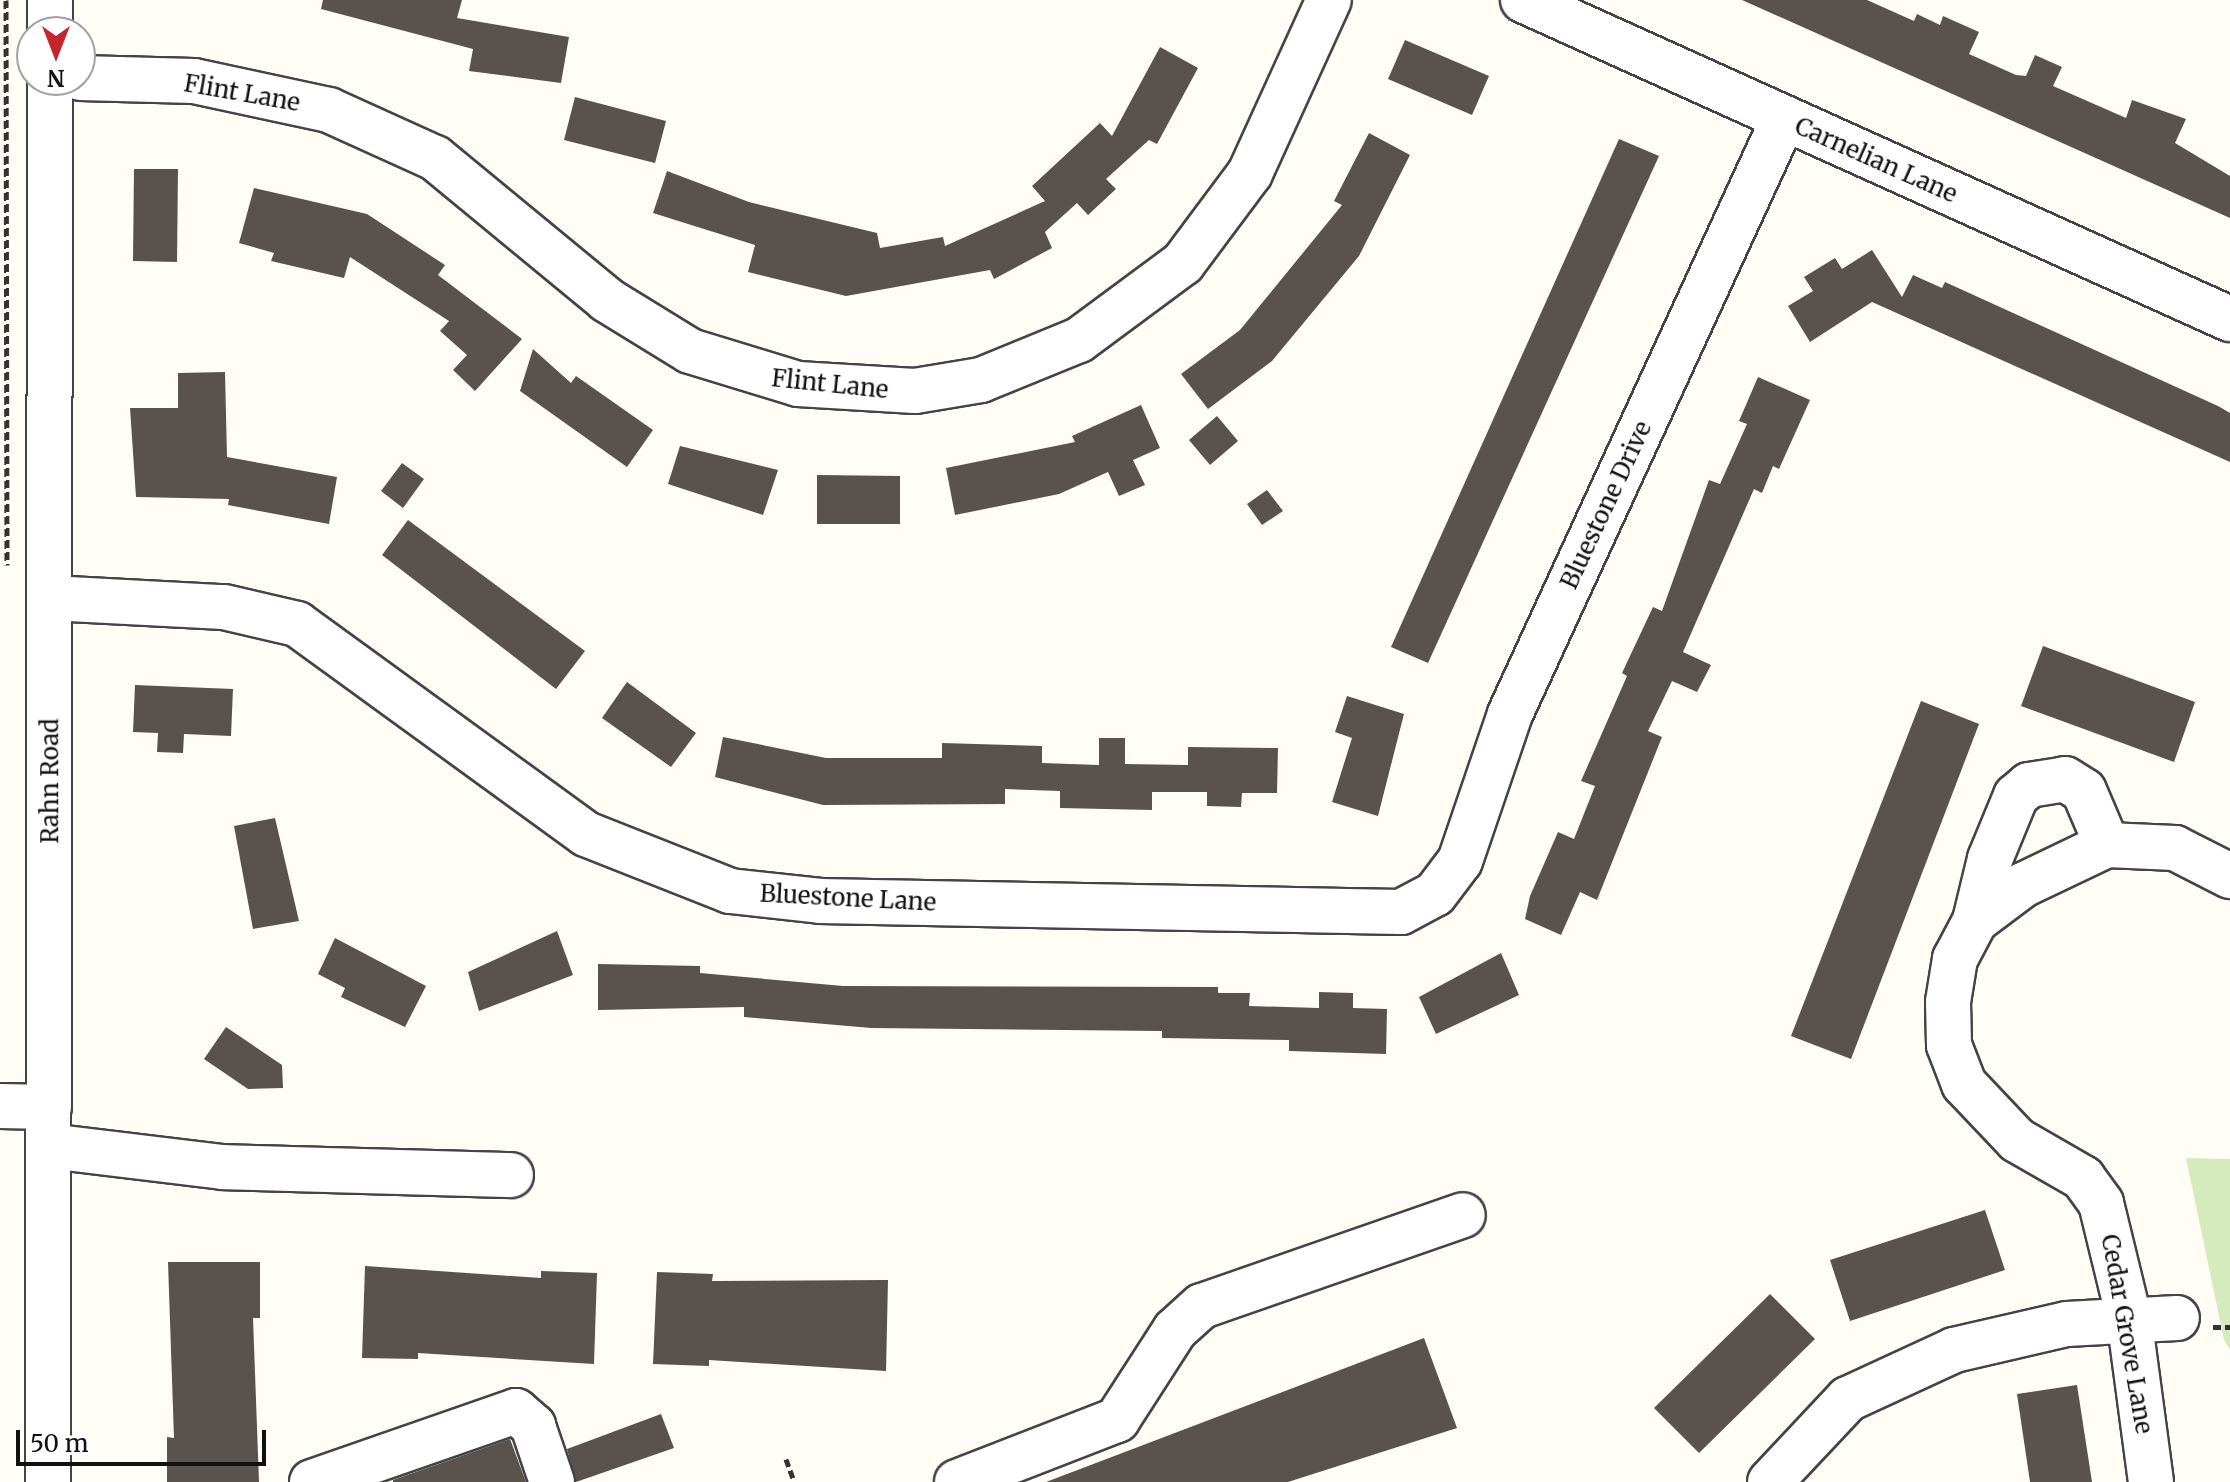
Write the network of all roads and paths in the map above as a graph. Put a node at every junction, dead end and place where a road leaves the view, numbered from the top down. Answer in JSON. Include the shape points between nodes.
{"nodes":[{"id":1,"x":1329,"y":0,"type":"edge"},
{"id":2,"x":1523,"y":0,"type":"edge"},
{"id":3,"x":96,"y":78,"type":"edge"},
{"id":4,"x":50,"y":96,"type":"edge"},
{"id":5,"x":1784,"y":118,"type":"junction"},
{"id":6,"x":2230,"y":319,"type":"edge"},
{"id":7,"x":50,"y":598,"type":"junction"},
{"id":8,"x":2107,"y":845,"type":"junction"},
{"id":9,"x":2230,"y":876,"type":"edge"},
{"id":10,"x":1435,"y":894,"type":"joint"},
{"id":11,"x":1975,"y":921,"type":"junction"},
{"id":12,"x":0,"y":1106,"type":"edge"},
{"id":13,"x":49,"y":1126,"type":"junction"},
{"id":14,"x":511,"y":1175,"type":"dead end"},
{"id":15,"x":1463,"y":1215,"type":"dead end"},
{"id":16,"x":2129,"y":1318,"type":"junction"},
{"id":17,"x":2177,"y":1318,"type":"dead end"},
{"id":18,"x":786,"y":1459,"type":"dead end"},
{"id":19,"x":793,"y":1478,"type":"dead end"},
{"id":20,"x":48,"y":1482,"type":"edge"},
{"id":21,"x":312,"y":1482,"type":"edge"},
{"id":22,"x":552,"y":1482,"type":"edge"},
{"id":23,"x":957,"y":1482,"type":"edge"},
{"id":24,"x":1770,"y":1482,"type":"edge"},
{"id":25,"x":2151,"y":1482,"type":"edge"}],
"edges":[{"from":1,"to":3,"type":"street","name":"Flint Lane","via":[[1250,173],[1183,263],[1079,340],[981,380],[915,391],[798,384],[690,351],[607,300],[435,158],[329,110],[194,81]]},
{"from":2,"to":5,"type":"street","name":"Carnelian Lane"},
{"from":4,"to":7,"type":"street","name":"Rahn Road"},
{"from":5,"to":6,"type":"street","name":"Carnelian Lane"},
{"from":5,"to":10,"type":"street","name":"Bluestone Drive","via":[[1510,714],[1460,861]]},
{"from":7,"to":10,"type":"street","name":"Bluestone Lane","via":[[224,607],[297,624],[586,834],[730,891],[820,901],[1401,912]]},
{"from":7,"to":13,"type":"street","name":"Rahn Road"},
{"from":8,"to":9,"type":"street","name":"Cedar Grove Lane","via":[[2175,848]]},
{"from":8,"to":11,"type":"street","name":"Cedar Grove Lane","via":[[2023,885]]},
{"from":8,"to":11,"type":"street","via":[[2084,791],[2065,779],[2029,785],[2016,796],[1990,859]]},
{"from":11,"to":16,"type":"street","name":"Cedar Grove Lane","via":[[1955,959],[1948,1002],[1949,1045],[1964,1084],[2017,1140],[2058,1160],[2092,1191],[2111,1233]]},
{"from":12,"to":13,"type":"street"},
{"from":13,"to":14,"type":"street","via":[[223,1167]]},
{"from":13,"to":20,"type":"street","name":"Rahn Road"},
{"from":15,"to":23,"type":"street","via":[[1202,1306],[1175,1330],[1117,1420]]},
{"from":16,"to":17,"type":"street"},
{"from":16,"to":24,"type":"street","via":[[2013,1334],[1898,1372],[1848,1399]]},
{"from":16,"to":25,"type":"street","name":"Cedar Grove Lane"},
{"from":18,"to":19,"type":"path"},
{"from":21,"to":22,"type":"street","via":[[516,1411],[533,1426]]}]}
